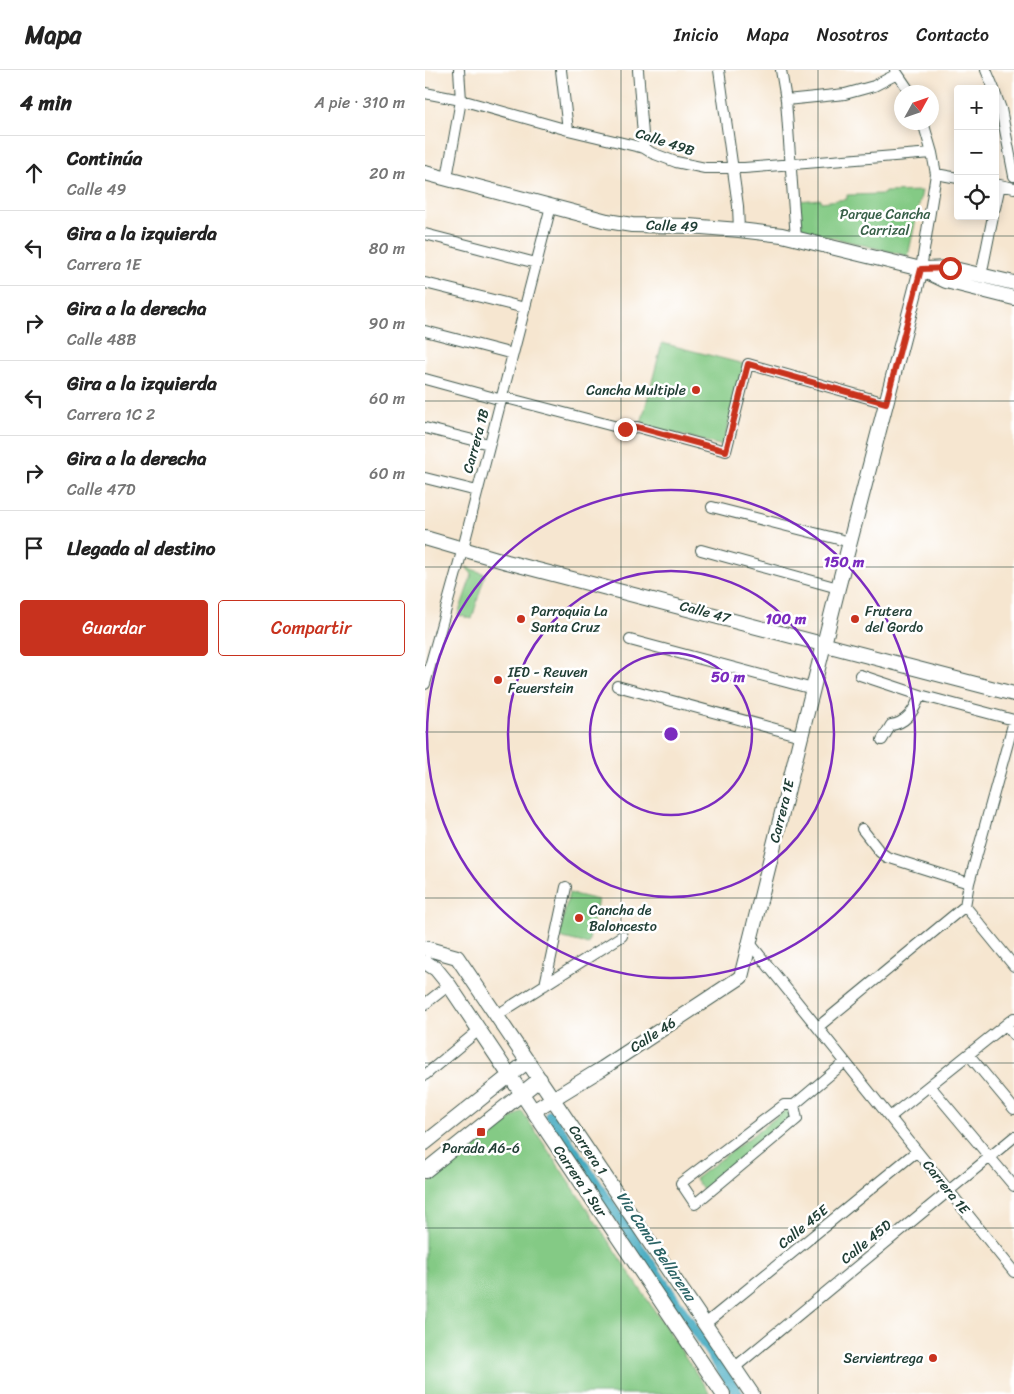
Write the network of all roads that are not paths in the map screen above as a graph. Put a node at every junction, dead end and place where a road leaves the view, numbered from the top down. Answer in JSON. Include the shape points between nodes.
{"nodes":[{"id":1,"x":459,"y":70,"type":"edge"},
{"id":2,"x":561,"y":70,"type":"edge"},
{"id":3,"x":638,"y":70,"type":"edge"},
{"id":4,"x":719,"y":70,"type":"edge"},
{"id":5,"x":781,"y":70,"type":"edge"},
{"id":6,"x":986,"y":70,"type":"edge"},
{"id":7,"x":896,"y":72,"type":"edge"},
{"id":8,"x":905,"y":85,"type":"edge"},
{"id":9,"x":992,"y":85,"type":"edge"},
{"id":10,"x":425,"y":93,"type":"edge"},
{"id":11,"x":461,"y":100,"type":"junction"},
{"id":12,"x":786,"y":100,"type":"junction"},
{"id":13,"x":999,"y":103,"type":"edge"},
{"id":14,"x":568,"y":130,"type":"junction"},
{"id":15,"x":925,"y":130,"type":"edge"},
{"id":16,"x":643,"y":148,"type":"junction"},
{"id":17,"x":932,"y":153,"type":"junction"},
{"id":18,"x":790,"y":164,"type":"junction"},
{"id":19,"x":733,"y":167,"type":"junction"},
{"id":20,"x":425,"y":173,"type":"edge"},
{"id":21,"x":936,"y":174,"type":"junction"},
{"id":22,"x":1014,"y":176,"type":"edge"},
{"id":23,"x":954,"y":177,"type":"edge"},
{"id":24,"x":447,"y":178,"type":"junction"},
{"id":25,"x":999,"y":184,"type":"edge"},
{"id":26,"x":1014,"y":188,"type":"edge"},
{"id":27,"x":551,"y":206,"type":"junction"},
{"id":28,"x":992,"y":220,"type":"edge"},
{"id":29,"x":739,"y":230,"type":"junction"},
{"id":30,"x":425,"y":234,"type":"edge"},
{"id":31,"x":796,"y":239,"type":"junction"},
{"id":32,"x":536,"y":263,"type":"junction"},
{"id":33,"x":921,"y":269,"type":"junction"},
{"id":34,"x":981,"y":276,"type":"junction"},
{"id":35,"x":425,"y":283,"type":"edge"},
{"id":36,"x":1014,"y":283,"type":"edge"},
{"id":37,"x":1014,"y":298,"type":"edge"},
{"id":38,"x":525,"y":308,"type":"junction"},
{"id":39,"x":425,"y":331,"type":"edge"},
{"id":40,"x":513,"y":354,"type":"junction"},
{"id":41,"x":425,"y":379,"type":"edge"},
{"id":42,"x":502,"y":398,"type":"junction"},
{"id":43,"x":886,"y":403,"type":"junction"},
{"id":44,"x":425,"y":428,"type":"edge"},
{"id":45,"x":489,"y":444,"type":"junction"},
{"id":46,"x":425,"y":478,"type":"edge"},
{"id":47,"x":477,"y":491,"type":"junction"},
{"id":48,"x":712,"y":508,"type":"dead end"},
{"id":49,"x":425,"y":538,"type":"edge"},
{"id":50,"x":850,"y":542,"type":"junction"},
{"id":51,"x":463,"y":548,"type":"junction"},
{"id":52,"x":701,"y":550,"type":"dead end"},
{"id":53,"x":838,"y":588,"type":"junction"},
{"id":54,"x":630,"y":640,"type":"dead end"},
{"id":55,"x":824,"y":644,"type":"junction"},
{"id":56,"x":860,"y":675,"type":"dead end"},
{"id":57,"x":425,"y":684,"type":"edge"},
{"id":58,"x":617,"y":686,"type":"dead end"},
{"id":59,"x":813,"y":690,"type":"junction"},
{"id":60,"x":1014,"y":694,"type":"edge"},
{"id":61,"x":920,"y":695,"type":"junction"},
{"id":62,"x":1014,"y":721,"type":"edge"},
{"id":63,"x":801,"y":736,"type":"junction"},
{"id":64,"x":882,"y":740,"type":"dead end"},
{"id":65,"x":862,"y":829,"type":"dead end"},
{"id":66,"x":969,"y":884,"type":"junction"},
{"id":67,"x":566,"y":887,"type":"dead end"},
{"id":68,"x":965,"y":906,"type":"junction"},
{"id":69,"x":622,"y":936,"type":"dead end"},
{"id":70,"x":749,"y":942,"type":"junction"},
{"id":71,"x":425,"y":948,"type":"edge"},
{"id":72,"x":431,"y":966,"type":"edge"},
{"id":73,"x":1014,"y":966,"type":"edge"},
{"id":74,"x":449,"y":985,"type":"junction"},
{"id":75,"x":545,"y":985,"type":"junction"},
{"id":76,"x":425,"y":1004,"type":"edge"},
{"id":77,"x":497,"y":1015,"type":"junction"},
{"id":78,"x":1014,"y":1018,"type":"edge"},
{"id":79,"x":1006,"y":1025,"type":"junction"},
{"id":80,"x":818,"y":1027,"type":"junction"},
{"id":81,"x":479,"y":1030,"type":"junction"},
{"id":82,"x":1014,"y":1035,"type":"edge"},
{"id":83,"x":969,"y":1055,"type":"junction"},
{"id":84,"x":528,"y":1061,"type":"junction"},
{"id":85,"x":845,"y":1062,"type":"junction"},
{"id":86,"x":425,"y":1075,"type":"edge"},
{"id":87,"x":509,"y":1075,"type":"junction"},
{"id":88,"x":540,"y":1078,"type":"junction"},
{"id":89,"x":930,"y":1086,"type":"junction"},
{"id":90,"x":521,"y":1093,"type":"junction"},
{"id":91,"x":553,"y":1098,"type":"junction"},
{"id":92,"x":794,"y":1105,"type":"junction"},
{"id":93,"x":1014,"y":1109,"type":"edge"},
{"id":94,"x":533,"y":1111,"type":"junction"},
{"id":95,"x":890,"y":1117,"type":"junction"},
{"id":96,"x":1014,"y":1137,"type":"edge"},
{"id":97,"x":425,"y":1143,"type":"edge"},
{"id":98,"x":917,"y":1151,"type":"junction"},
{"id":99,"x":990,"y":1157,"type":"junction"},
{"id":100,"x":425,"y":1171,"type":"edge"},
{"id":101,"x":1014,"y":1186,"type":"edge"},
{"id":102,"x":949,"y":1191,"type":"junction"},
{"id":103,"x":1014,"y":1272,"type":"edge"},
{"id":104,"x":705,"y":1324,"type":"junction"},
{"id":105,"x":735,"y":1368,"type":"junction"},
{"id":106,"x":723,"y":1394,"type":"edge"},
{"id":107,"x":752,"y":1394,"type":"edge"}],
"edges":[{"from":1,"to":11,"type":"street"},
{"from":2,"to":14,"type":"street"},
{"from":3,"to":16,"type":"street"},
{"from":4,"to":19,"type":"street"},
{"from":5,"to":12,"type":"street"},
{"from":6,"to":9,"type":"street"},
{"from":7,"to":8,"type":"street"},
{"from":7,"to":12,"type":"street","via":[[874,86],[845,94]]},
{"from":10,"to":11,"type":"street","name":"Calle 49B"},
{"from":11,"to":14,"type":"street","name":"Calle 49B"},
{"from":11,"to":24,"type":"street"},
{"from":12,"to":18,"type":"street"},
{"from":13,"to":22,"type":"street"},
{"from":14,"to":16,"type":"street","name":"Calle 49B"},
{"from":15,"to":17,"type":"street"},
{"from":16,"to":19,"type":"street","name":"Calle 49B","via":[[676,162],[705,168]]},
{"from":17,"to":18,"type":"street","name":"Calle 49B"},
{"from":17,"to":21,"type":"street"},
{"from":18,"to":19,"type":"street","name":"Calle 49B"},
{"from":18,"to":31,"type":"street"},
{"from":19,"to":29,"type":"street"},
{"from":20,"to":24,"type":"street","name":"Calle 49"},
{"from":21,"to":23,"type":"street"},
{"from":21,"to":33,"type":"street"},
{"from":24,"to":27,"type":"street","name":"Calle 49"},
{"from":25,"to":26,"type":"street"},
{"from":27,"to":29,"type":"street","name":"Calle 49","via":[[632,225]]},
{"from":27,"to":32,"type":"street","name":"Carrera 1B"},
{"from":28,"to":34,"type":"street"},
{"from":29,"to":31,"type":"street","name":"Calle 49"},
{"from":30,"to":32,"type":"street"},
{"from":31,"to":33,"type":"street","name":"Calle 49"},
{"from":32,"to":38,"type":"street","name":"Carrera 1B"},
{"from":33,"to":34,"type":"street","name":"Calle 49","via":[[950,268]]},
{"from":33,"to":37,"type":"street","name":"Calle 49","via":[[946,281]]},
{"from":33,"to":43,"type":"street","name":"Carrera 1E"},
{"from":34,"to":36,"type":"street","name":"Calle 49"},
{"from":35,"to":38,"type":"street"},
{"from":38,"to":40,"type":"street","name":"Carrera 1B"},
{"from":39,"to":40,"type":"street"},
{"from":40,"to":42,"type":"street","name":"Carrera 1B"},
{"from":41,"to":42,"type":"street"},
{"from":42,"to":43,"type":"street","via":[[625,429],[637,427],[726,451],[748,364]]},
{"from":42,"to":45,"type":"street","name":"Carrera 1B"},
{"from":43,"to":50,"type":"street","name":"Carrera 1E"},
{"from":44,"to":45,"type":"street"},
{"from":45,"to":47,"type":"street","name":"Carrera 1B"},
{"from":46,"to":47,"type":"street"},
{"from":47,"to":51,"type":"street","name":"Carrera 1B"},
{"from":48,"to":50,"type":"street"},
{"from":49,"to":51,"type":"street","name":"Calle 47"},
{"from":50,"to":53,"type":"street","name":"Carrera 1E"},
{"from":51,"to":55,"type":"street","name":"Calle 47"},
{"from":51,"to":57,"type":"street","name":"Carrera 1B"},
{"from":52,"to":53,"type":"street"},
{"from":53,"to":55,"type":"street","name":"Carrera 1E"},
{"from":54,"to":59,"type":"street"},
{"from":55,"to":59,"type":"street","name":"Carrera 1E"},
{"from":55,"to":60,"type":"street","name":"Calle 47"},
{"from":56,"to":61,"type":"street"},
{"from":58,"to":63,"type":"street"},
{"from":59,"to":63,"type":"street","name":"Carrera 1E"},
{"from":61,"to":62,"type":"street"},
{"from":61,"to":64,"type":"street","via":[[916,708],[899,724],[891,725]]},
{"from":62,"to":66,"type":"street"},
{"from":63,"to":70,"type":"street","name":"Carrera 1E"},
{"from":65,"to":66,"type":"street","via":[[887,857]]},
{"from":66,"to":68,"type":"street"},
{"from":67,"to":75,"type":"street"},
{"from":68,"to":73,"type":"street"},
{"from":68,"to":80,"type":"street"},
{"from":69,"to":75,"type":"street"},
{"from":70,"to":80,"type":"street","name":"Carrera 1E"},
{"from":70,"to":91,"type":"street","name":"Calle 46","via":[[741,977]]},
{"from":71,"to":77,"type":"street","name":"Carrera 1","via":[[457,957]]},
{"from":72,"to":74,"type":"street","name":"Carrera 1 Sur"},
{"from":74,"to":76,"type":"street"},
{"from":74,"to":81,"type":"street","name":"Carrera 1 Sur"},
{"from":75,"to":77,"type":"street"},
{"from":77,"to":84,"type":"street","name":"Carrera 1"},
{"from":78,"to":79,"type":"street"},
{"from":79,"to":82,"type":"street"},
{"from":79,"to":83,"type":"street"},
{"from":80,"to":85,"type":"street","name":"Carrera 1E"},
{"from":81,"to":86,"type":"street"},
{"from":81,"to":87,"type":"street","name":"Carrera 1 Sur"},
{"from":83,"to":89,"type":"street"},
{"from":83,"to":93,"type":"street"},
{"from":84,"to":87,"type":"street"},
{"from":84,"to":88,"type":"street","name":"Carrera 1"},
{"from":85,"to":92,"type":"street"},
{"from":85,"to":95,"type":"street","name":"Carrera 1E"},
{"from":87,"to":90,"type":"street","name":"Carrera 1 Sur"},
{"from":87,"to":97,"type":"street"},
{"from":88,"to":90,"type":"street"},
{"from":88,"to":91,"type":"street","name":"Carrera 1"},
{"from":89,"to":95,"type":"street"},
{"from":89,"to":99,"type":"street"},
{"from":90,"to":94,"type":"street","name":"Carrera 1 Sur"},
{"from":90,"to":100,"type":"street"},
{"from":91,"to":94,"type":"street","name":"Calle 46"},
{"from":91,"to":104,"type":"street","name":"Carrera 1"},
{"from":92,"to":92,"type":"street","via":[[797,1119],[695,1204],[681,1183],[785,1105]]},
{"from":94,"to":106,"type":"street","name":"Carrera 1 Sur"},
{"from":95,"to":98,"type":"street","name":"Carrera 1E"},
{"from":96,"to":99,"type":"street","name":"Calle 45D"},
{"from":98,"to":102,"type":"street","name":"Carrera 1E"},
{"from":98,"to":104,"type":"street","name":"Calle 45E"},
{"from":99,"to":101,"type":"street"},
{"from":99,"to":102,"type":"street","name":"Calle 45D"},
{"from":102,"to":103,"type":"street","name":"Carrera 1E"},
{"from":102,"to":105,"type":"street","name":"Calle 45D"},
{"from":104,"to":105,"type":"street","name":"Carrera 1"},
{"from":105,"to":107,"type":"street","name":"Carrera 1"}]}
